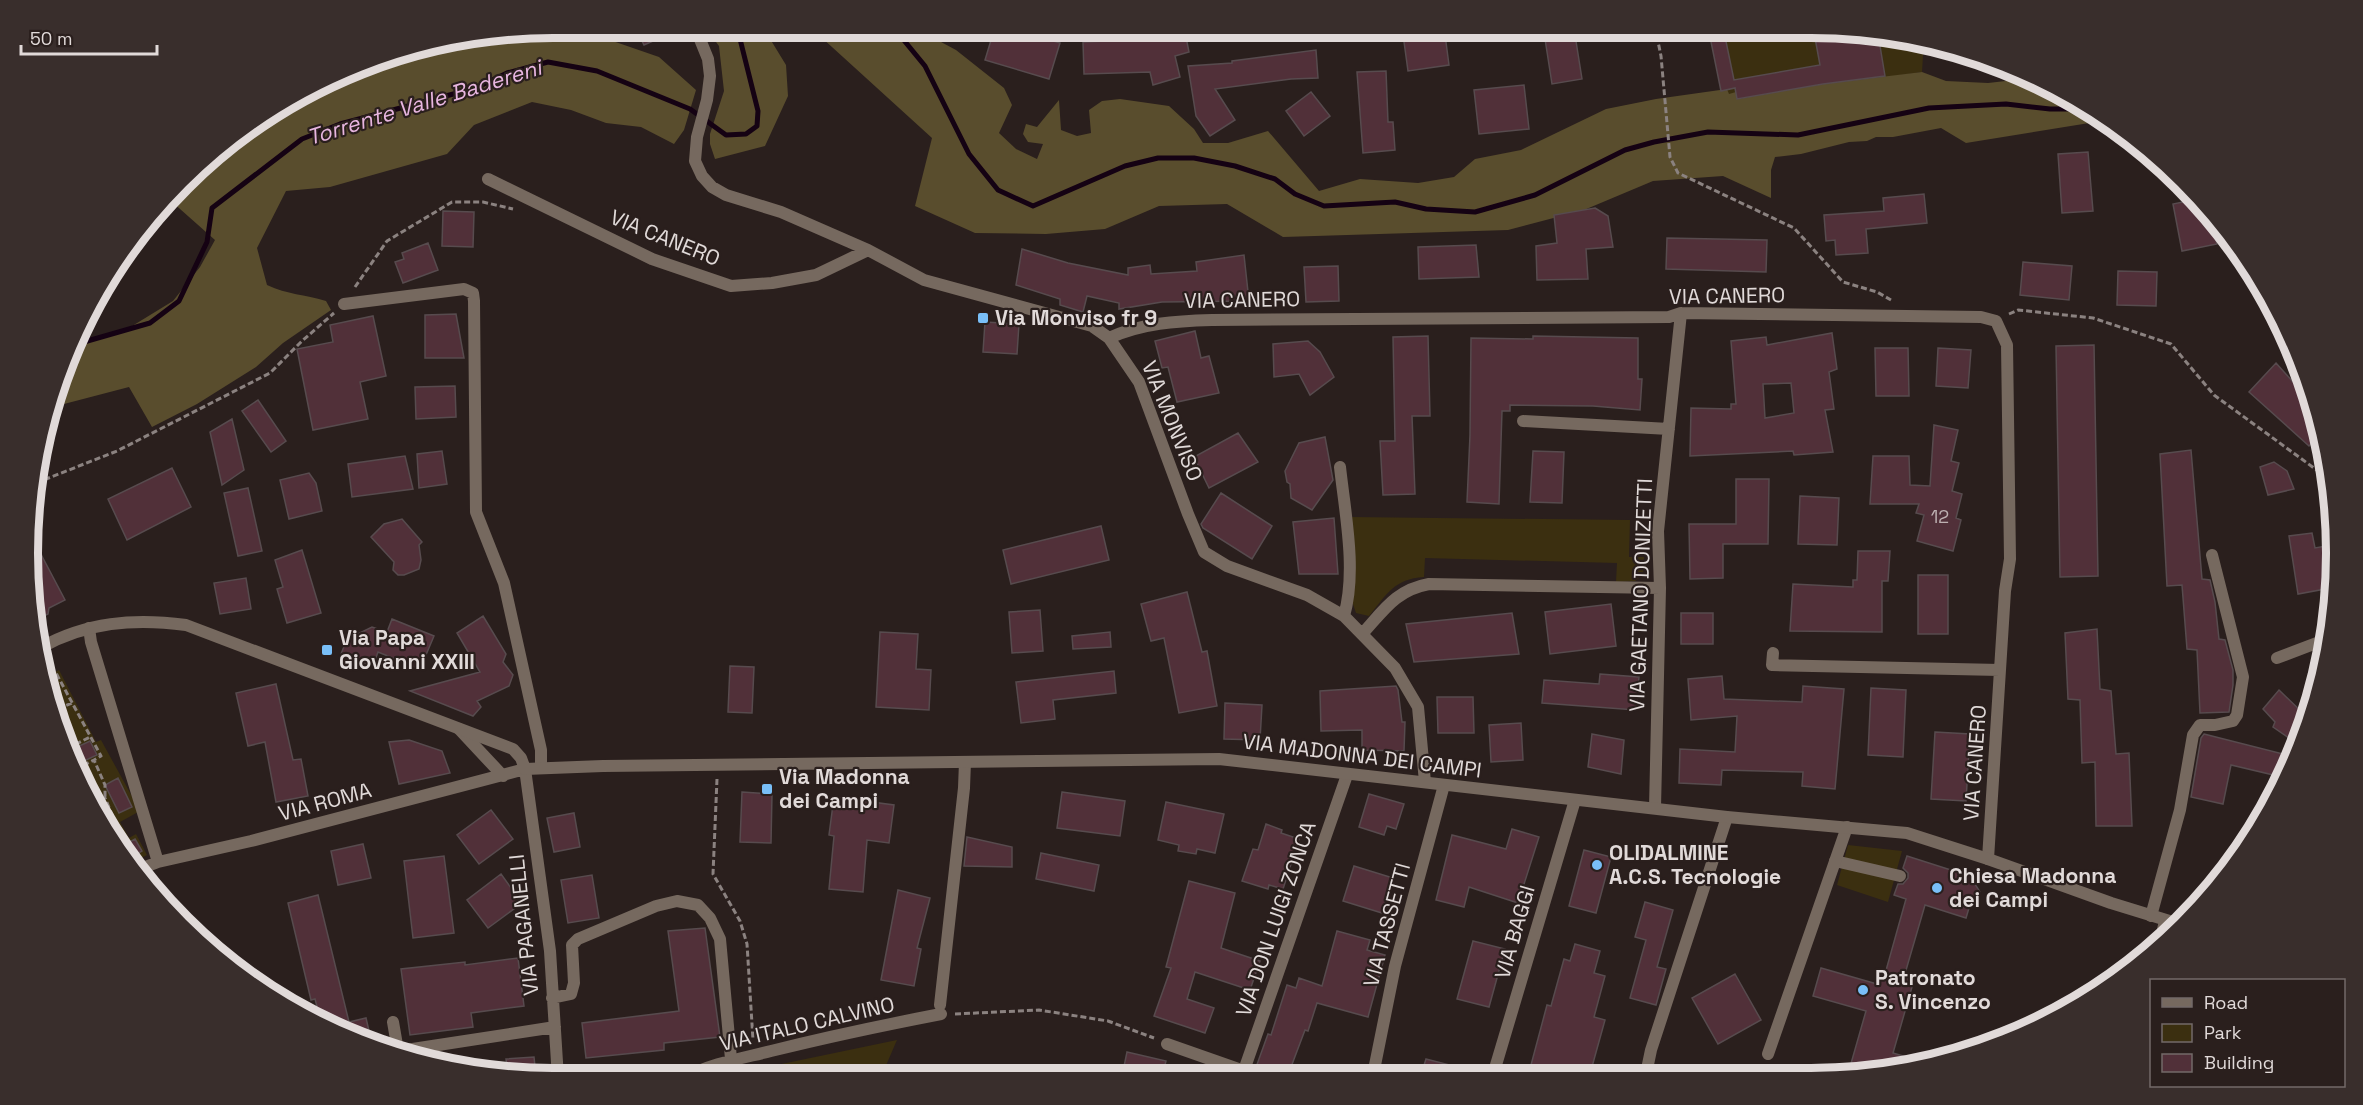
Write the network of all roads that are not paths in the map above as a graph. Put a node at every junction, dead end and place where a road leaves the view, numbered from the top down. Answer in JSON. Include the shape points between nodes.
{"nodes":[{"id":1,"x":699,"y":38,"type":"edge"},
{"id":2,"x":488,"y":179,"type":"dead end"},
{"id":3,"x":868,"y":250,"type":"junction"},
{"id":4,"x":344,"y":304,"type":"road end"},
{"id":5,"x":1681,"y":313,"type":"junction"},
{"id":6,"x":1109,"y":338,"type":"junction"},
{"id":7,"x":1523,"y":421,"type":"dead end"},
{"id":8,"x":1669,"y":429,"type":"junction"},
{"id":9,"x":1340,"y":466,"type":"dead end"},
{"id":10,"x":2212,"y":555,"type":"dead end"},
{"id":11,"x":1660,"y":588,"type":"junction"},
{"id":12,"x":1344,"y":616,"type":"junction"},
{"id":13,"x":89,"y":628,"type":"junction"},
{"id":14,"x":1363,"y":633,"type":"junction"},
{"id":15,"x":2318,"y":643,"type":"edge"},
{"id":16,"x":46,"y":645,"type":"edge"},
{"id":17,"x":1773,"y":653,"type":"dead end"},
{"id":18,"x":2277,"y":658,"type":"dead end"},
{"id":19,"x":2000,"y":670,"type":"junction"},
{"id":20,"x":459,"y":728,"type":"junction"},
{"id":21,"x":965,"y":762,"type":"junction"},
{"id":22,"x":541,"y":768,"type":"junction"},
{"id":23,"x":525,"y":769,"type":"junction"},
{"id":24,"x":1347,"y":775,"type":"junction"},
{"id":25,"x":503,"y":776,"type":"junction"},
{"id":26,"x":1425,"y":783,"type":"junction"},
{"id":27,"x":1444,"y":785,"type":"junction"},
{"id":28,"x":1575,"y":800,"type":"junction"},
{"id":29,"x":1655,"y":808,"type":"junction"},
{"id":30,"x":1727,"y":817,"type":"junction"},
{"id":31,"x":1847,"y":827,"type":"junction"},
{"id":32,"x":1988,"y":859,"type":"junction"},
{"id":33,"x":1835,"y":861,"type":"junction"},
{"id":34,"x":158,"y":862,"type":"junction"},
{"id":35,"x":145,"y":867,"type":"edge"},
{"id":36,"x":1900,"y":876,"type":"dead end"},
{"id":37,"x":2151,"y":916,"type":"junction"},
{"id":38,"x":2170,"y":922,"type":"edge"},
{"id":39,"x":552,"y":998,"type":"junction"},
{"id":40,"x":393,"y":1022,"type":"dead end"},
{"id":41,"x":555,"y":1026,"type":"junction"},
{"id":42,"x":397,"y":1043,"type":"edge"},
{"id":43,"x":1167,"y":1044,"type":"road end"},
{"id":44,"x":415,"y":1049,"type":"edge"},
{"id":45,"x":1768,"y":1054,"type":"dead end"},
{"id":46,"x":731,"y":1059,"type":"junction"},
{"id":47,"x":557,"y":1068,"type":"edge"},
{"id":48,"x":709,"y":1068,"type":"edge"},
{"id":49,"x":1230,"y":1068,"type":"edge"},
{"id":50,"x":1245,"y":1068,"type":"edge"},
{"id":51,"x":1374,"y":1068,"type":"edge"},
{"id":52,"x":1495,"y":1068,"type":"edge"},
{"id":53,"x":1647,"y":1068,"type":"edge"}],
"edges":[{"from":1,"to":3,"type":"street","name":"VIA MONVISO","via":[[710,76],[695,160],[702,176],[726,195],[781,212]]},
{"from":2,"to":3,"type":"street","name":"VIA CANERO","via":[[652,259],[731,286],[816,275]]},
{"from":3,"to":6,"type":"street","name":"VIA MONVISO","via":[[924,280],[1092,326]]},
{"from":4,"to":22,"type":"street","via":[[464,289],[472,293],[476,512],[504,583],[541,750]]},
{"from":5,"to":6,"type":"street","name":"VIA CANERO","via":[[1669,317],[1166,321]]},
{"from":5,"to":8,"type":"street","name":"VIA GAETANO DONIZETTI"},
{"from":5,"to":19,"type":"street","name":"VIA CANERO","via":[[1981,317],[1996,321],[2007,345],[2010,559]]},
{"from":6,"to":12,"type":"street","name":"VIA MONVISO","via":[[1139,382],[1204,552],[1227,566],[1307,595]]},
{"from":7,"to":8,"type":"street"},
{"from":8,"to":11,"type":"street","name":"VIA GAETANO DONIZETTI","via":[[1658,531]]},
{"from":9,"to":12,"type":"street","via":[[1350,596]]},
{"from":10,"to":37,"type":"street","via":[[2243,677],[2237,715],[2233,721],[2200,725],[2193,735],[2180,810]]},
{"from":11,"to":14,"type":"street","via":[[1429,584],[1398,594]]},
{"from":11,"to":29,"type":"street","name":"VIA GAETANO DONIZETTI"},
{"from":12,"to":14,"type":"street","name":"VIA MONVISO"},
{"from":13,"to":16,"type":"street"},
{"from":13,"to":20,"type":"street","via":[[152,620],[186,625]]},
{"from":13,"to":34,"type":"street"},
{"from":14,"to":26,"type":"street","name":"VIA MONVISO","via":[[1395,668],[1418,707]]},
{"from":15,"to":18,"type":"street"},
{"from":17,"to":19,"type":"street","via":[[1772,665]]},
{"from":19,"to":32,"type":"street","name":"VIA CANERO"},
{"from":20,"to":23,"type":"street","via":[[513,749]]},
{"from":20,"to":25,"type":"street"},
{"from":21,"to":22,"type":"street","name":"VIA MADONNA DEI CAMPI"},
{"from":21,"to":24,"type":"street","name":"VIA MADONNA DEI CAMPI","via":[[1219,759]]},
{"from":21,"to":46,"type":"street","name":"VIA ITALO CALVINO","via":[[940,1009]]},
{"from":22,"to":23,"type":"street","name":"VIA MADONNA DEI CAMPI"},
{"from":23,"to":25,"type":"street","name":"VIA ROMA"},
{"from":23,"to":39,"type":"street","name":"VIA PAGANELLI"},
{"from":24,"to":26,"type":"street","name":"VIA MADONNA DEI CAMPI"},
{"from":24,"to":50,"type":"street","name":"VIA DON LUIGI ZONCA"},
{"from":25,"to":34,"type":"street","name":"VIA ROMA"},
{"from":26,"to":27,"type":"street","name":"VIA MADONNA DEI CAMPI"},
{"from":27,"to":28,"type":"street","name":"VIA MADONNA DEI CAMPI"},
{"from":27,"to":51,"type":"street","name":"VIA TASSETTI","via":[[1395,966]]},
{"from":28,"to":29,"type":"street","name":"VIA MADONNA DEI CAMPI"},
{"from":28,"to":52,"type":"street","name":"VIA BAGGI"},
{"from":29,"to":30,"type":"street","name":"VIA MADONNA DEI CAMPI"},
{"from":30,"to":31,"type":"street","name":"VIA MADONNA DEI CAMPI"},
{"from":30,"to":53,"type":"street"},
{"from":31,"to":32,"type":"street","name":"VIA MADONNA DEI CAMPI","via":[[1907,832]]},
{"from":31,"to":33,"type":"street"},
{"from":32,"to":37,"type":"street","name":"VIA MADONNA DEI CAMPI"},
{"from":33,"to":36,"type":"street"},
{"from":33,"to":45,"type":"street"},
{"from":34,"to":35,"type":"street","name":"VIA ROMA"},
{"from":37,"to":38,"type":"street","name":"VIA MADONNA DEI CAMPI"},
{"from":39,"to":41,"type":"street","name":"VIA PAGANELLI"},
{"from":39,"to":46,"type":"street","via":[[571,994],[572,945],[578,939],[656,906],[677,901],[698,905],[710,918],[720,939]]},
{"from":40,"to":42,"type":"street"},
{"from":41,"to":44,"type":"street"},
{"from":41,"to":47,"type":"street","name":"VIA PAGANELLI"},
{"from":43,"to":49,"type":"street"},
{"from":46,"to":48,"type":"street","name":"VIA ITALO CALVINO"}]}
